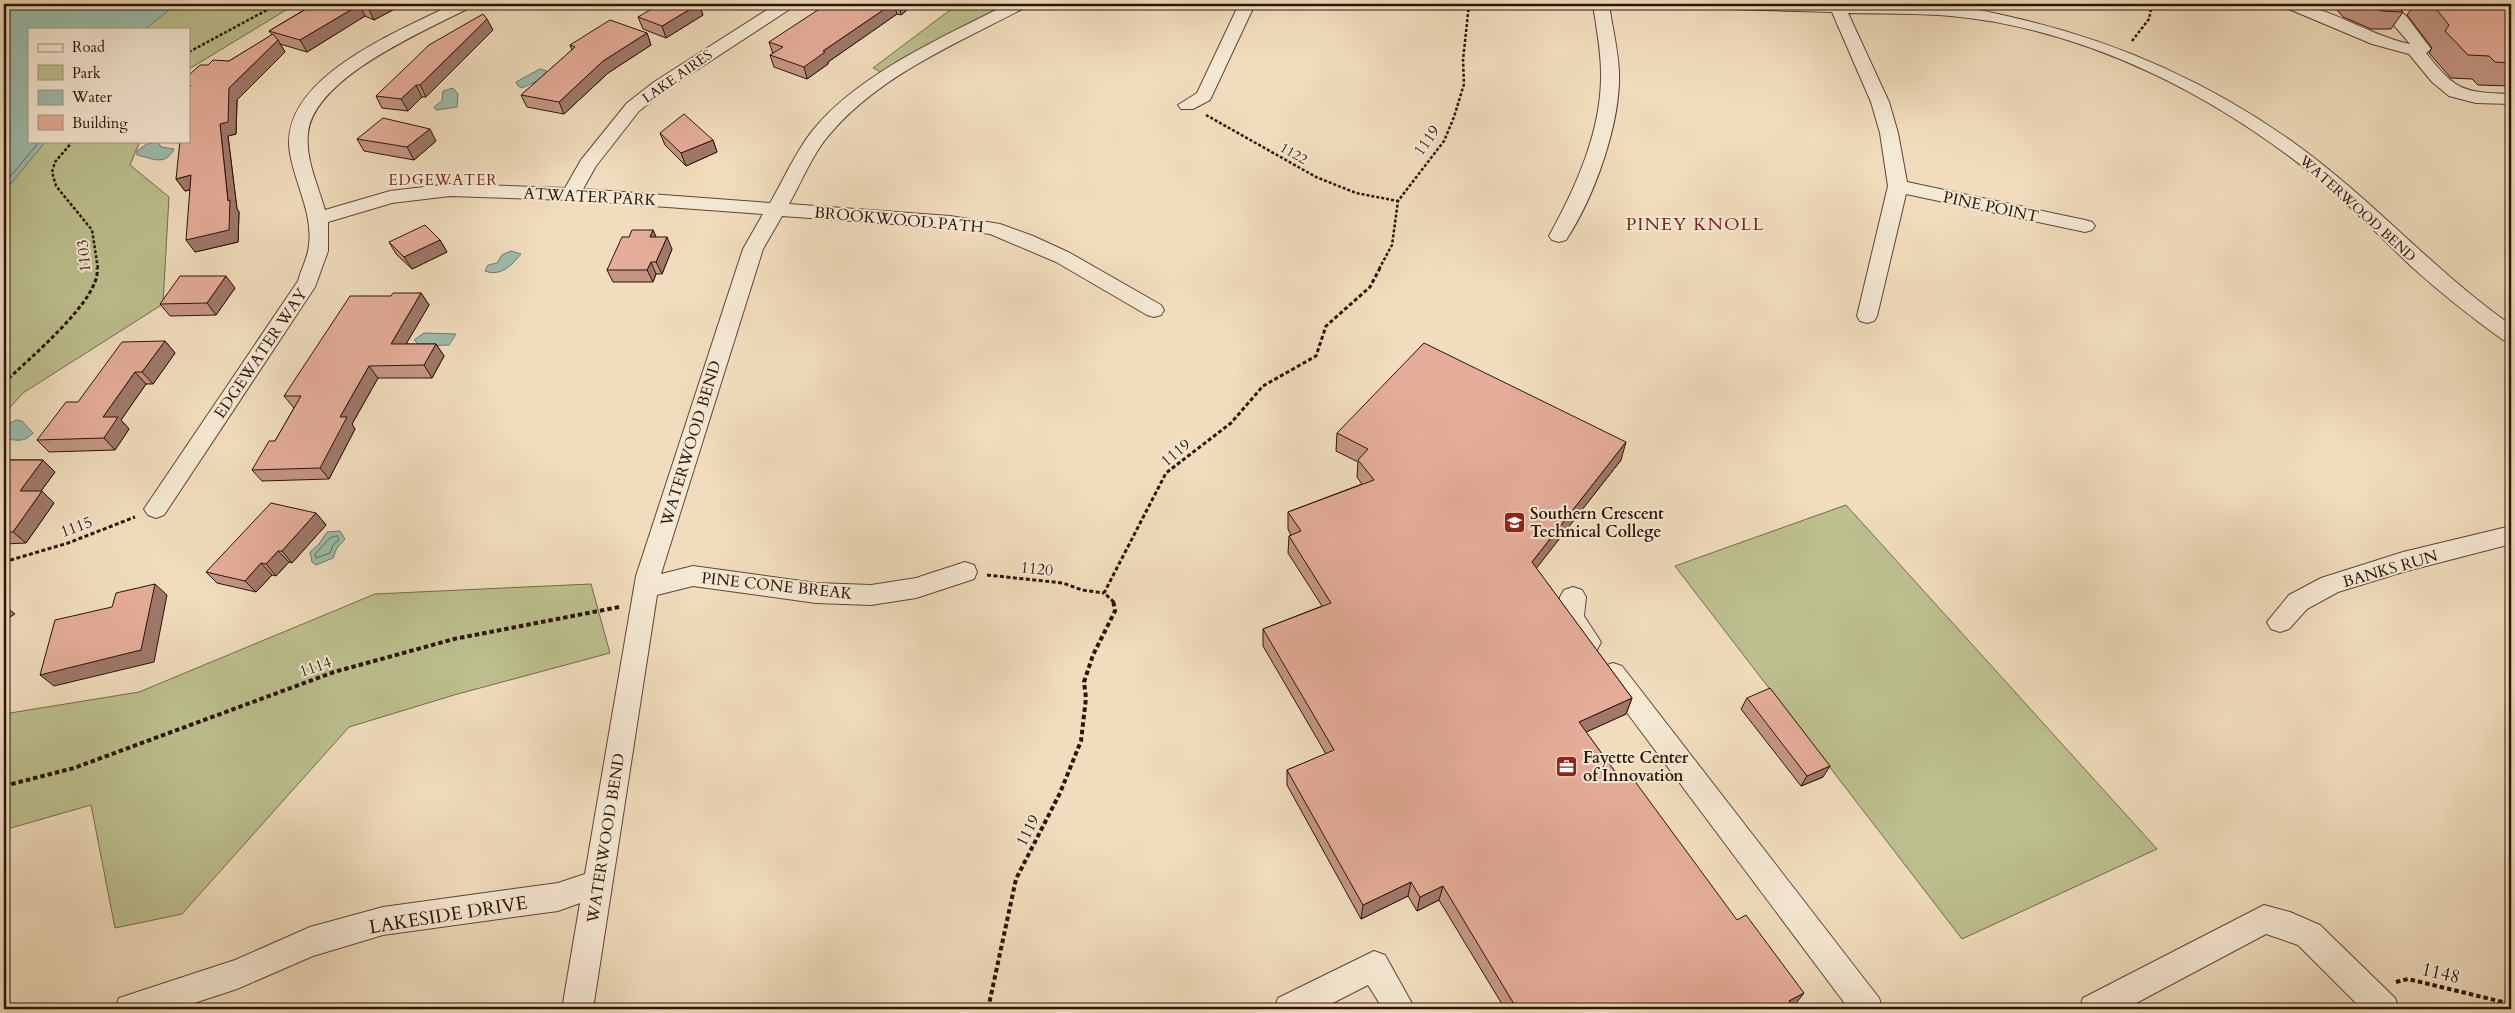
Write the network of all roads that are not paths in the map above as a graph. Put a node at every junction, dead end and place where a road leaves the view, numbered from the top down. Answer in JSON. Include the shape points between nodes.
{"nodes":[{"id":1,"x":465,"y":4,"type":"edge"},
{"id":2,"x":786,"y":4,"type":"edge"},
{"id":3,"x":1020,"y":4,"type":"edge"},
{"id":4,"x":1247,"y":4,"type":"edge"},
{"id":5,"x":1601,"y":4,"type":"edge"},
{"id":6,"x":1731,"y":4,"type":"edge"},
{"id":7,"x":2290,"y":4,"type":"edge"},
{"id":8,"x":2384,"y":4,"type":"edge"},
{"id":9,"x":1838,"y":8,"type":"junction"},
{"id":10,"x":2416,"y":52,"type":"junction"},
{"id":11,"x":2511,"y":99,"type":"edge"},
{"id":12,"x":1187,"y":105,"type":"road end"},
{"id":13,"x":1898,"y":186,"type":"junction"},
{"id":14,"x":571,"y":194,"type":"junction"},
{"id":15,"x":775,"y":208,"type":"junction"},
{"id":16,"x":317,"y":219,"type":"junction"},
{"id":17,"x":2085,"y":226,"type":"dead end"},
{"id":18,"x":1559,"y":236,"type":"dead end"},
{"id":19,"x":1154,"y":310,"type":"dead end"},
{"id":20,"x":1867,"y":316,"type":"dead end"},
{"id":21,"x":2511,"y":335,"type":"edge"},
{"id":22,"x":156,"y":509,"type":"road end"},
{"id":23,"x":2511,"y":535,"type":"edge"},
{"id":24,"x":965,"y":572,"type":"road end"},
{"id":25,"x":645,"y":596,"type":"junction"},
{"id":26,"x":1573,"y":596,"type":"dead end"},
{"id":27,"x":2280,"y":622,"type":"dead end"},
{"id":28,"x":598,"y":883,"type":"junction"},
{"id":29,"x":2374,"y":999,"type":"edge"},
{"id":30,"x":130,"y":1009,"type":"edge"},
{"id":31,"x":578,"y":1009,"type":"edge"},
{"id":32,"x":1289,"y":1009,"type":"edge"},
{"id":33,"x":1400,"y":1009,"type":"edge"},
{"id":34,"x":1868,"y":1009,"type":"edge"},
{"id":35,"x":2094,"y":1009,"type":"edge"}],
"edges":[{"from":1,"to":16,"type":"street","name":"EDGEWATER WAY","via":[[365,58],[331,80],[312,100],[300,120],[299,152]]},
{"from":2,"to":14,"type":"street","name":"LAKE AIRES","via":[[633,107],[588,164]]},
{"from":3,"to":15,"type":"street","name":"WATERWOOD BEND","via":[[898,67],[861,94],[820,133]]},
{"from":4,"to":12,"type":"street","via":[[1204,96]]},
{"from":5,"to":18,"type":"street","via":[[1610,72],[1607,119],[1576,203]]},
{"from":6,"to":9,"type":"street","name":"WATERWOOD BEND"},
{"from":7,"to":10,"type":"street","via":[[2395,47]]},
{"from":8,"to":10,"type":"street","via":[[2423,48]]},
{"from":9,"to":13,"type":"street","via":[[1880,102]]},
{"from":9,"to":21,"type":"street","name":"WATERWOOD BEND","via":[[1951,11],[1988,16],[2061,33],[2195,87],[2271,133],[2335,184],[2451,289]]},
{"from":10,"to":11,"type":"street","via":[[2444,87],[2459,96]]},
{"from":13,"to":17,"type":"street","name":"PINE POINT"},
{"from":13,"to":20,"type":"street"},
{"from":14,"to":15,"type":"street","name":"ATWATER PARK"},
{"from":14,"to":16,"type":"street","name":"ATWATER PARK","via":[[450,190],[390,197]]},
{"from":15,"to":19,"type":"street","name":"BROOKWOOD PATH","via":[[986,227],[1041,248]]},
{"from":15,"to":25,"type":"street","name":"WATERWOOD BEND","via":[[753,249],[703,400]]},
{"from":16,"to":22,"type":"street","name":"EDGEWATER WAY","via":[[319,245],[308,282]]},
{"from":23,"to":27,"type":"street","name":"BANKS RUN","via":[[2403,562],[2330,585],[2298,602]]},
{"from":24,"to":25,"type":"street","name":"PINE CONE BREAK","via":[[916,588],[871,595],[816,593],[693,576]]},
{"from":25,"to":28,"type":"street","name":"WATERWOOD BEND"},
{"from":26,"to":34,"type":"street","via":[[1570,618]]},
{"from":28,"to":30,"type":"street","name":"LAKESIDE DRIVE","via":[[558,897],[383,921],[310,942],[236,974]]},
{"from":28,"to":31,"type":"street","name":"WATERWOOD BEND"},
{"from":29,"to":35,"type":"street","via":[[2309,935],[2264,919]]},
{"from":32,"to":33,"type":"street","via":[[1374,966]]}]}
